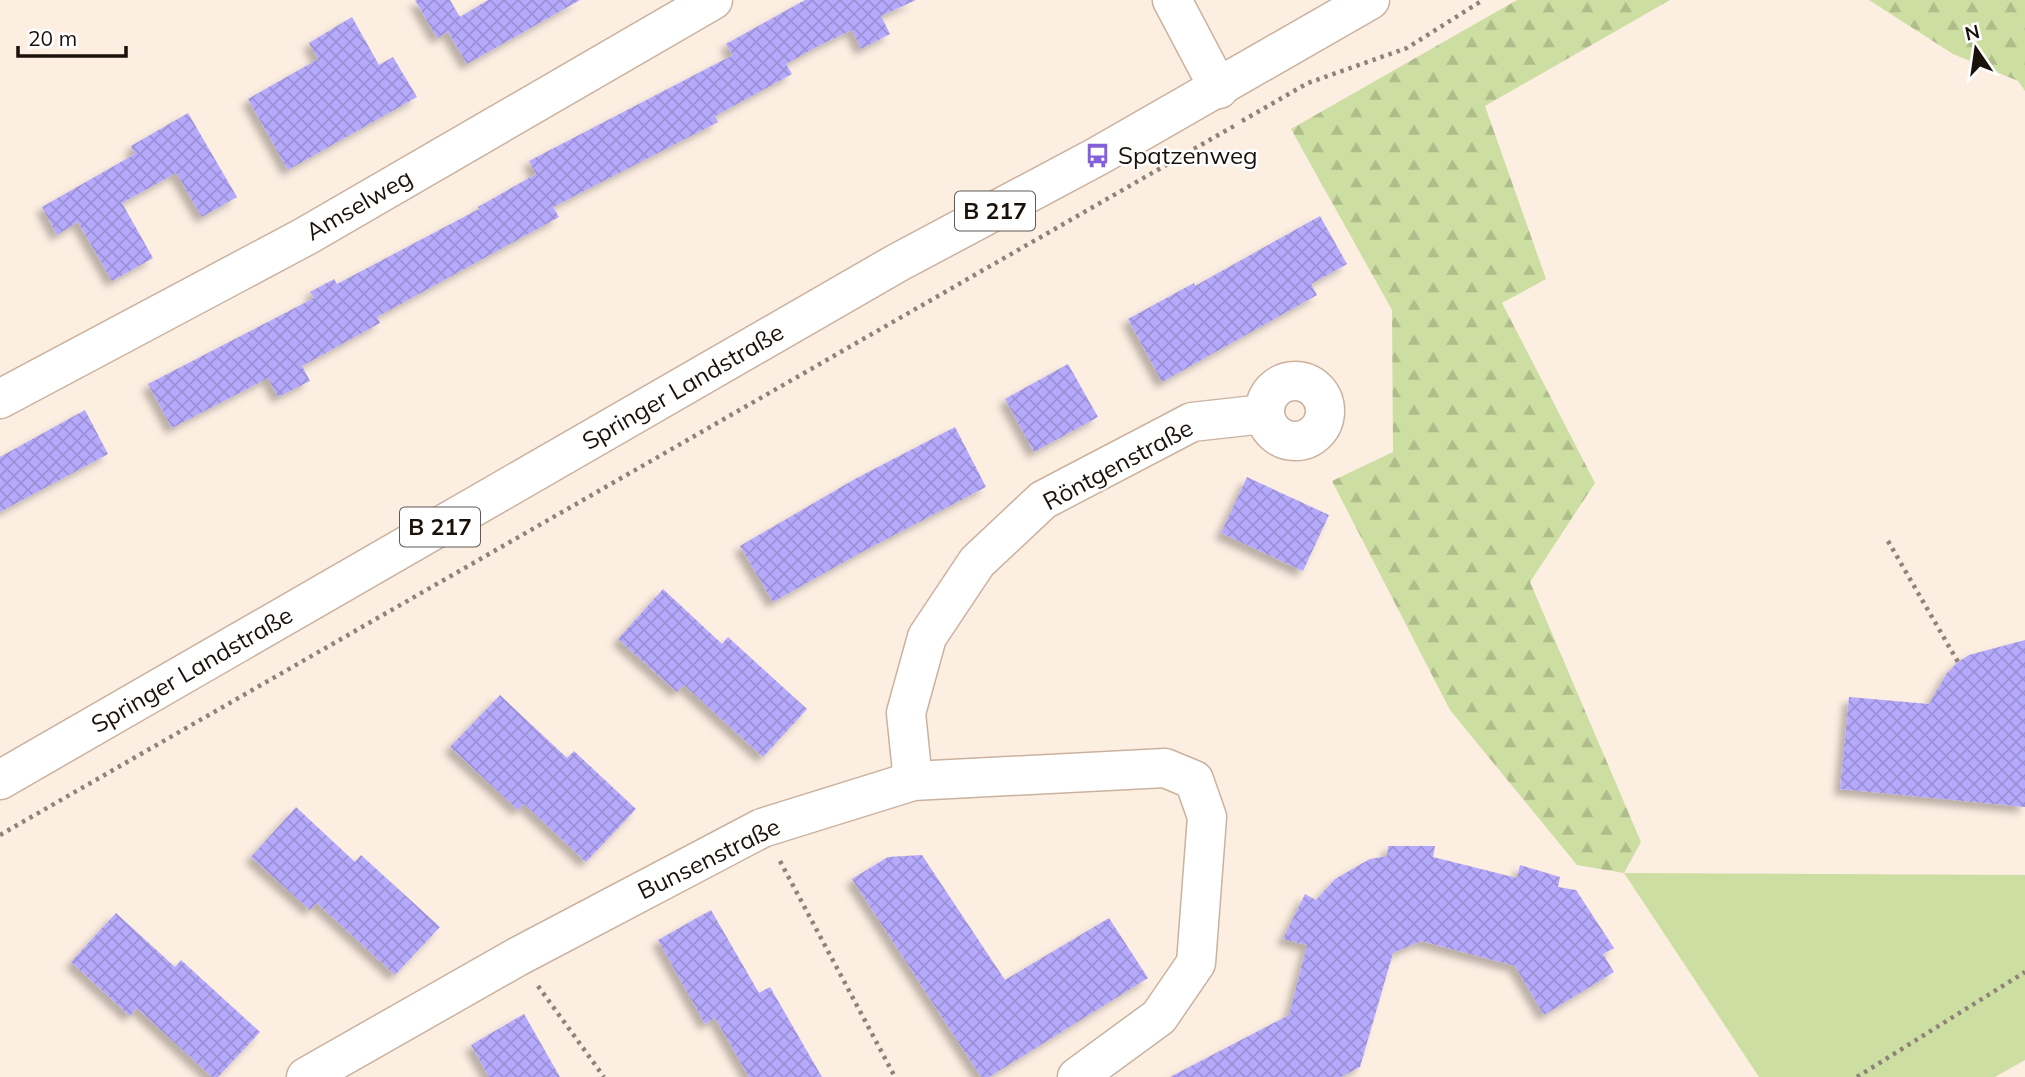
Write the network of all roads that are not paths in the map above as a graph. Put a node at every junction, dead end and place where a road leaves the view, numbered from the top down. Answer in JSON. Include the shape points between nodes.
{"nodes":[{"id":1,"x":713,"y":0,"type":"edge"},
{"id":2,"x":1172,"y":0,"type":"edge"},
{"id":3,"x":1370,"y":0,"type":"edge"},
{"id":4,"x":1219,"y":89,"type":"junction"},
{"id":5,"x":0,"y":399,"type":"edge"},
{"id":6,"x":1264,"y":414,"type":"dead end"},
{"id":7,"x":0,"y":780,"type":"edge"},
{"id":8,"x":913,"y":781,"type":"junction"},
{"id":9,"x":306,"y":1077,"type":"edge"},
{"id":10,"x":1077,"y":1077,"type":"edge"}],
"edges":[{"from":1,"to":5,"type":"street","name":"Amselweg","via":[[306,236]]},
{"from":2,"to":4,"type":"street"},
{"from":3,"to":4,"type":"street","name":"Springer Landstraße","number":"B 217"},
{"from":4,"to":7,"type":"street","name":"Springer Landstraße","number":"B 217","via":[[897,263]]},
{"from":6,"to":8,"type":"street","name":"Röntgenstraße","via":[[1192,422],[1043,500],[978,562],[927,637],[905,713]]},
{"from":8,"to":9,"type":"street","name":"Bunsenstraße","via":[[762,828],[517,957]]},
{"from":8,"to":10,"type":"street","name":"Bunsenstraße","via":[[1165,768],[1194,780],[1207,817],[1196,963],[1159,1017]]}]}
